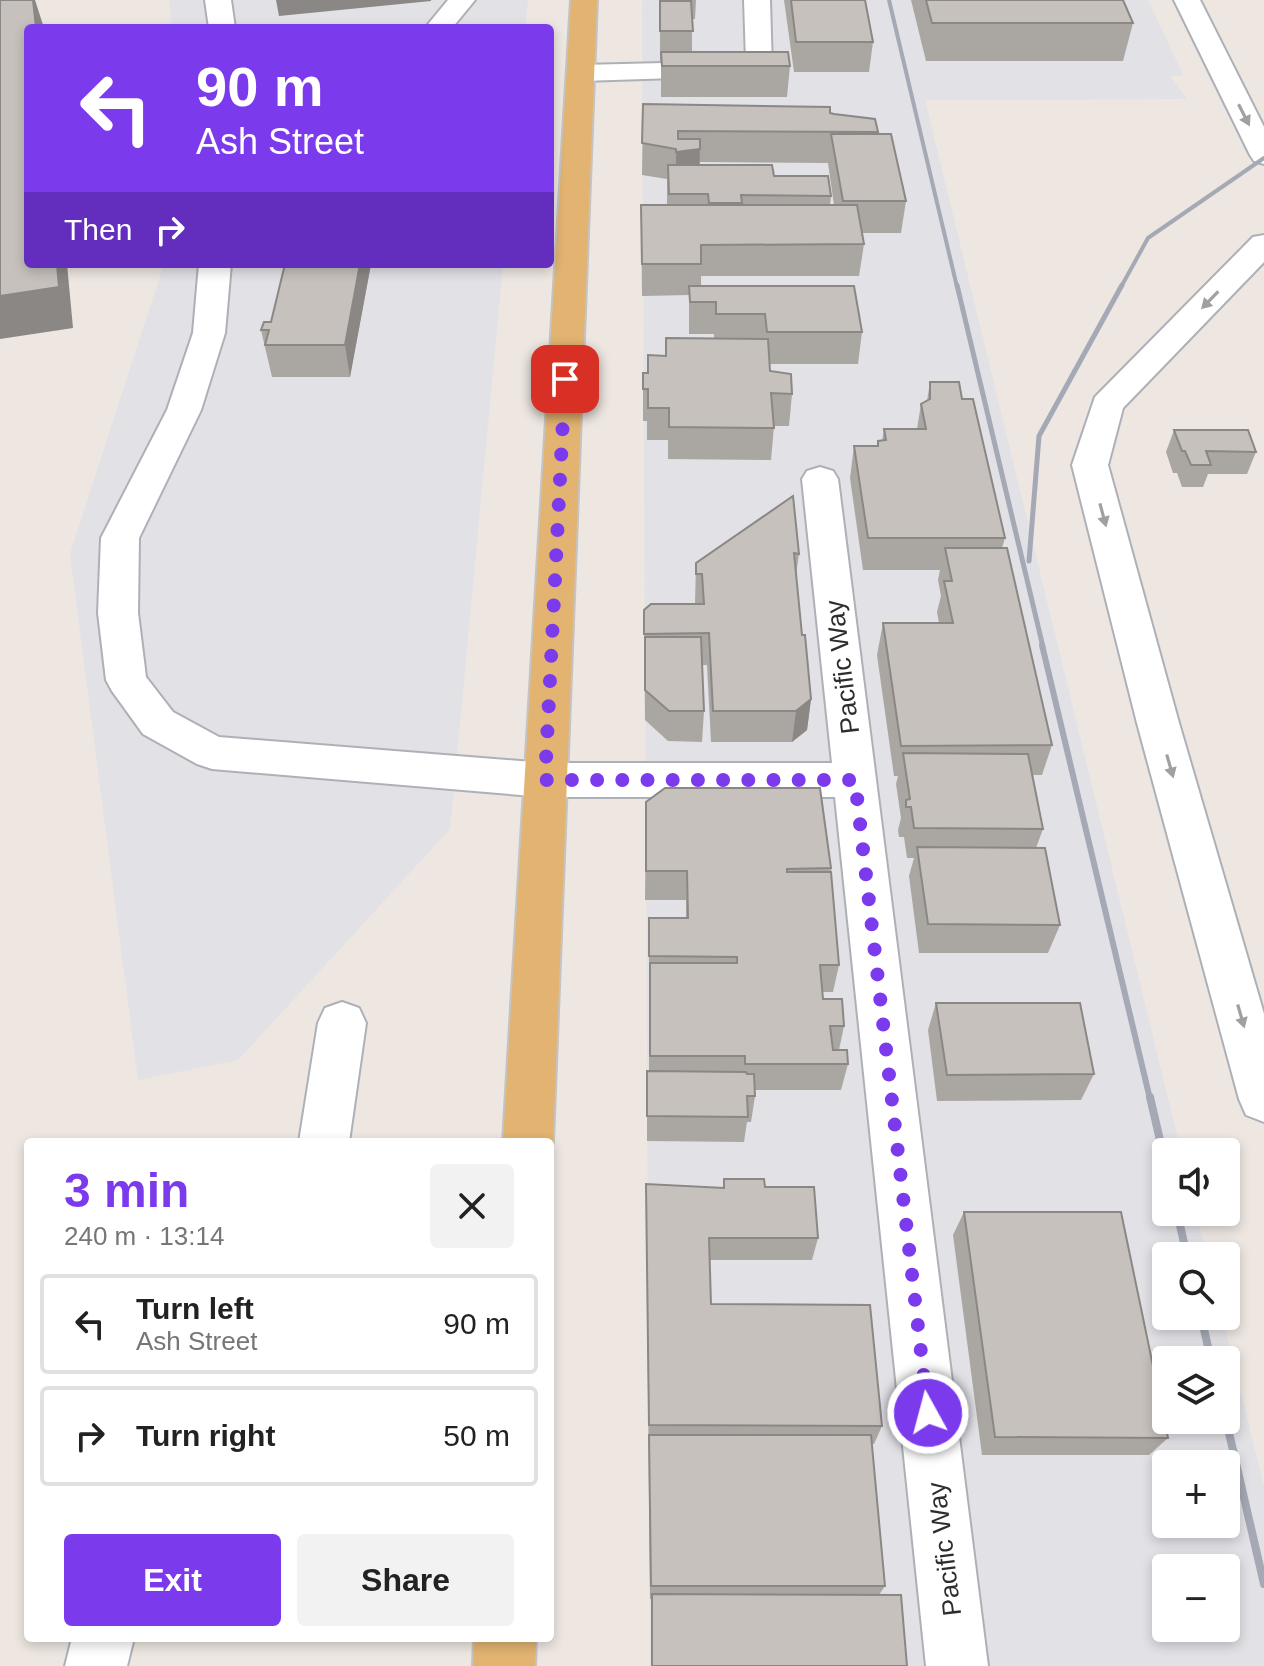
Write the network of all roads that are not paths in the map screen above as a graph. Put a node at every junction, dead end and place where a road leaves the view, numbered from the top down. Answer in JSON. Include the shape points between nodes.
{"nodes":[{"id":1,"x":218,"y":0,"type":"edge"},
{"id":2,"x":462,"y":0,"type":"edge"},
{"id":3,"x":584,"y":0,"type":"edge"},
{"id":4,"x":757,"y":0,"type":"edge"},
{"id":5,"x":1187,"y":0,"type":"edge"},
{"id":6,"x":221,"y":24,"type":"edge"},
{"id":7,"x":441,"y":24,"type":"edge"},
{"id":8,"x":581,"y":73,"type":"junction"},
{"id":9,"x":1264,"y":155,"type":"edge"},
{"id":10,"x":1264,"y":244,"type":"edge"},
{"id":11,"x":215,"y":268,"type":"edge"},
{"id":12,"x":820,"y":479,"type":"dead end"},
{"id":13,"x":545,"y":780,"type":"junction"},
{"id":14,"x":855,"y":780,"type":"junction"},
{"id":15,"x":342,"y":1023,"type":"dead end"},
{"id":16,"x":1264,"y":1099,"type":"edge"},
{"id":17,"x":325,"y":1138,"type":"edge"},
{"id":18,"x":528,"y":1138,"type":"edge"},
{"id":19,"x":102,"y":1642,"type":"edge"},
{"id":20,"x":505,"y":1642,"type":"edge"},
{"id":21,"x":96,"y":1666,"type":"edge"},
{"id":22,"x":504,"y":1666,"type":"edge"},
{"id":23,"x":957,"y":1666,"type":"edge"}],
"edges":[{"from":1,"to":6,"type":"street"},
{"from":2,"to":7,"type":"street"},
{"from":3,"to":8,"type":"main road"},
{"from":4,"to":8,"type":"street","via":[[759,69]]},
{"from":5,"to":9,"type":"street","one_way":true},
{"from":8,"to":13,"type":"main road"},
{"from":10,"to":16,"type":"street","one_way":true,"via":[[1107,405],[1090,465]]},
{"from":11,"to":13,"type":"street","via":[[209,333],[184,410],[120,538],[118,613],[126,680],[158,723],[212,753]]},
{"from":12,"to":14,"type":"street","name":"Pacific Way"},
{"from":13,"to":14,"type":"street"},
{"from":13,"to":18,"type":"main road"},
{"from":14,"to":23,"type":"street","name":"Pacific Way"},
{"from":15,"to":17,"type":"street"},
{"from":19,"to":21,"type":"street"},
{"from":20,"to":22,"type":"main road"}]}
